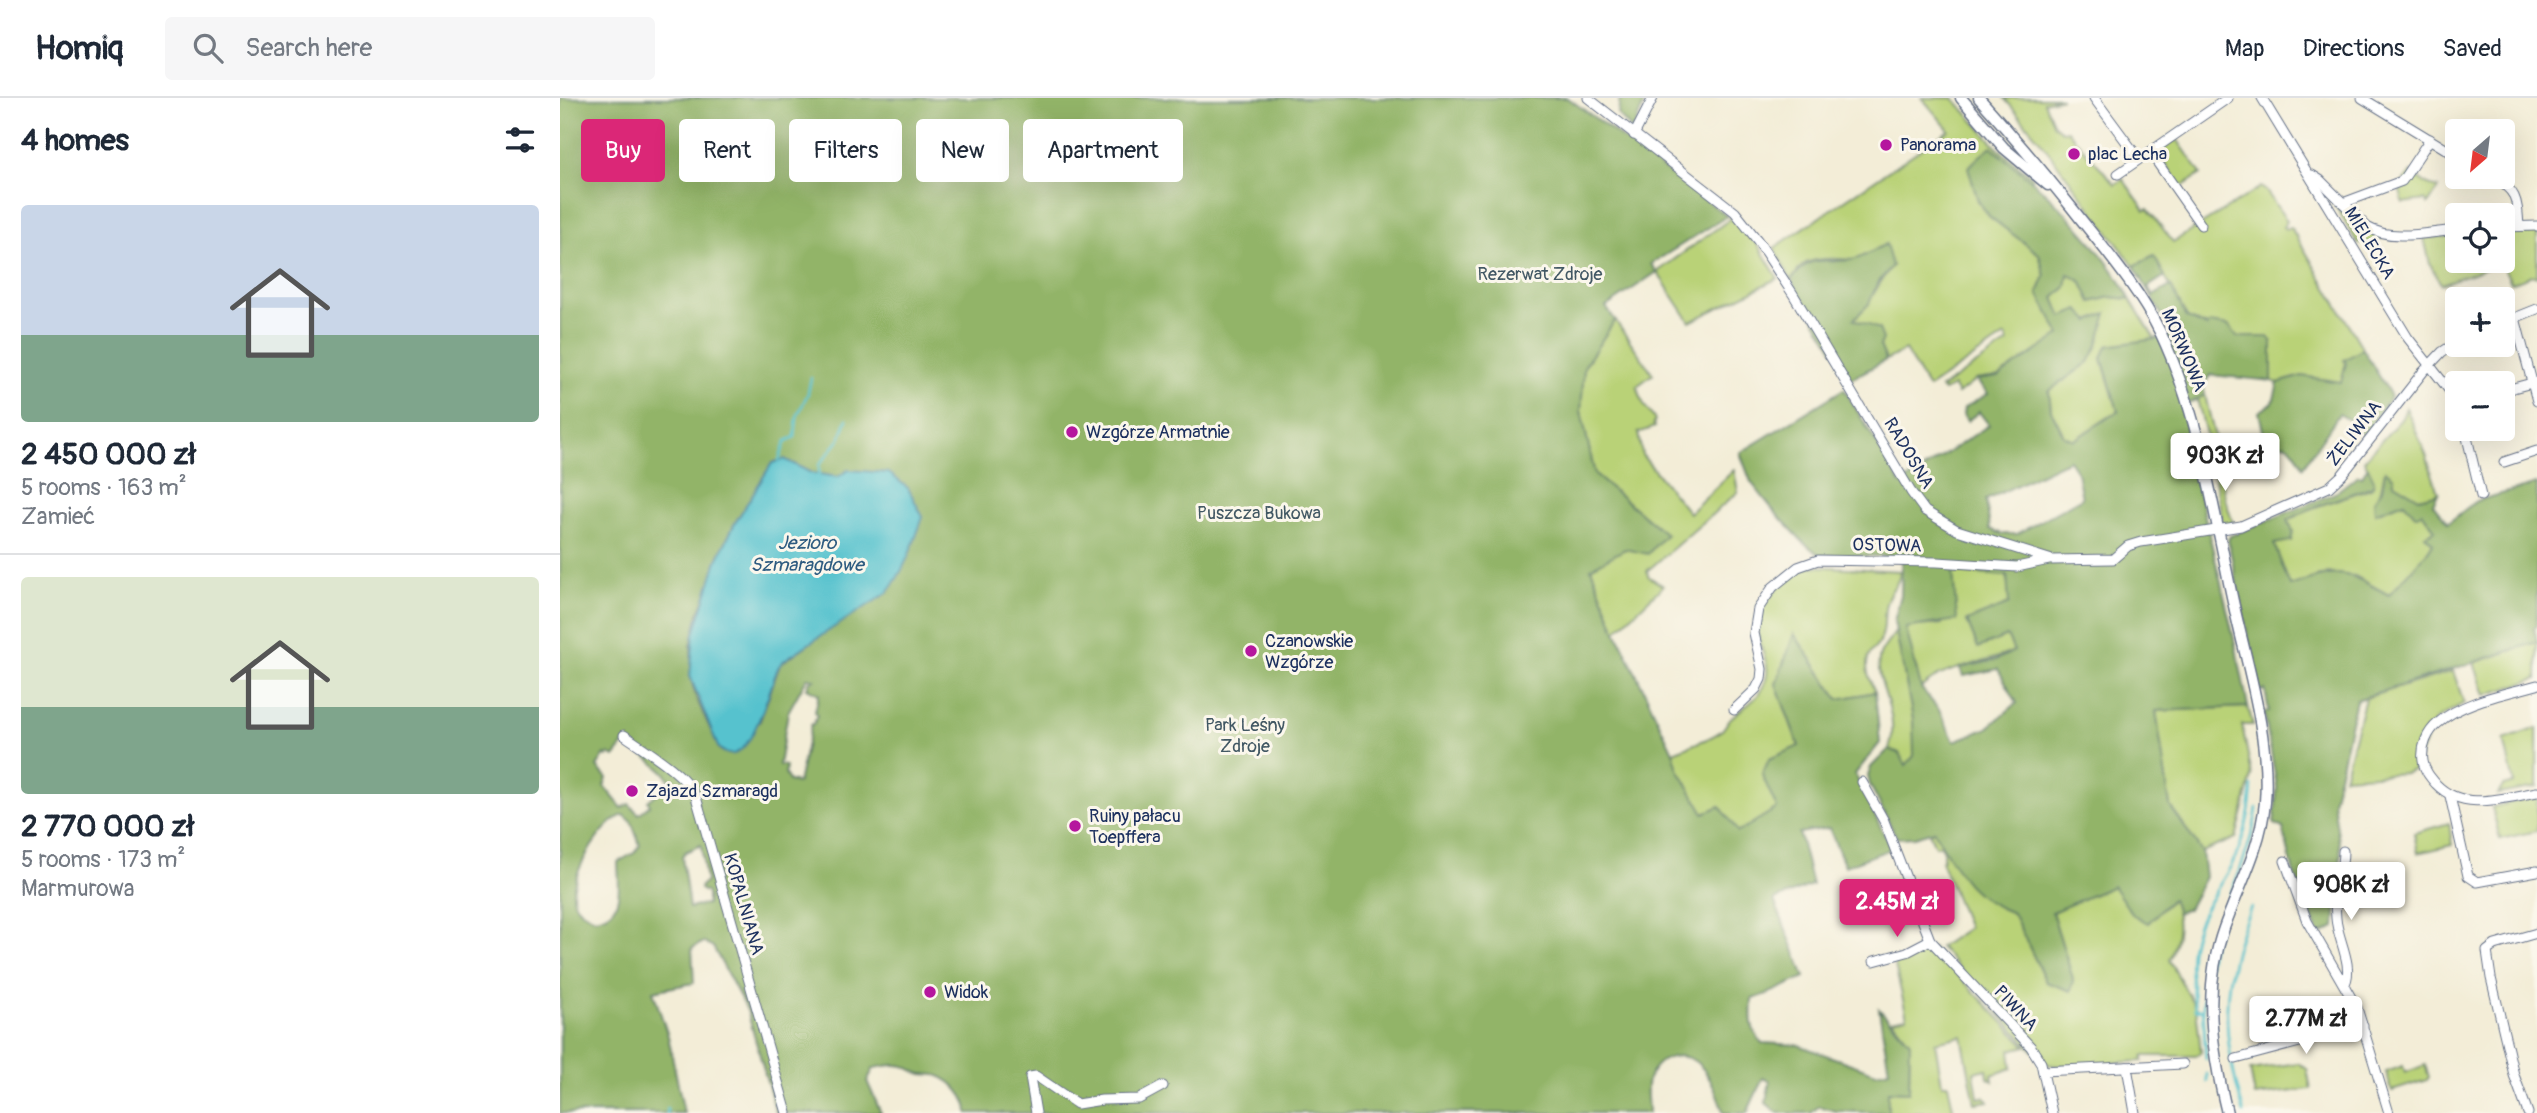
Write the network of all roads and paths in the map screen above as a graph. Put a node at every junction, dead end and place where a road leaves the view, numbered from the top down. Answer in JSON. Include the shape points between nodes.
{"nodes":[{"id":1,"x":1588,"y":98,"type":"edge"},
{"id":2,"x":1653,"y":98,"type":"edge"},
{"id":3,"x":1961,"y":98,"type":"edge"},
{"id":4,"x":1979,"y":98,"type":"edge"},
{"id":5,"x":2094,"y":98,"type":"edge"},
{"id":6,"x":2228,"y":98,"type":"edge"},
{"id":7,"x":2262,"y":98,"type":"edge"},
{"id":8,"x":2362,"y":98,"type":"edge"},
{"id":9,"x":2213,"y":102,"type":"edge"},
{"id":10,"x":1634,"y":135,"type":"junction"},
{"id":11,"x":2430,"y":139,"type":"junction"},
{"id":12,"x":2445,"y":148,"type":"edge"},
{"id":13,"x":2150,"y":152,"type":"junction"},
{"id":14,"x":2139,"y":159,"type":"junction"},
{"id":15,"x":2118,"y":174,"type":"dead end"},
{"id":16,"x":2310,"y":174,"type":"junction"},
{"id":17,"x":2510,"y":189,"type":"edge"},
{"id":18,"x":2343,"y":203,"type":"junction"},
{"id":19,"x":2070,"y":206,"type":"junction"},
{"id":20,"x":2201,"y":225,"type":"dead end"},
{"id":21,"x":2515,"y":226,"type":"edge"},
{"id":22,"x":2519,"y":226,"type":"junction"},
{"id":23,"x":2537,"y":226,"type":"edge"},
{"id":24,"x":2445,"y":231,"type":"edge"},
{"id":25,"x":2537,"y":309,"type":"edge"},
{"id":26,"x":2515,"y":318,"type":"joint"},
{"id":27,"x":2445,"y":352,"type":"edge"},
{"id":28,"x":2429,"y":365,"type":"junction"},
{"id":29,"x":2532,"y":383,"type":"junction"},
{"id":30,"x":2445,"y":385,"type":"edge"},
{"id":31,"x":2515,"y":388,"type":"edge"},
{"id":32,"x":2537,"y":401,"type":"edge"},
{"id":33,"x":2468,"y":441,"type":"edge"},
{"id":34,"x":2537,"y":451,"type":"edge"},
{"id":35,"x":2504,"y":462,"type":"dead end"},
{"id":36,"x":2481,"y":496,"type":"dead end"},
{"id":37,"x":2217,"y":530,"type":"junction"},
{"id":38,"x":2052,"y":560,"type":"junction"},
{"id":39,"x":2537,"y":685,"type":"edge"},
{"id":40,"x":1734,"y":710,"type":"dead end"},
{"id":41,"x":624,"y":735,"type":"dead end"},
{"id":42,"x":1862,"y":782,"type":"dead end"},
{"id":43,"x":2537,"y":792,"type":"edge"},
{"id":44,"x":2450,"y":796,"type":"junction"},
{"id":45,"x":2343,"y":850,"type":"dead end"},
{"id":46,"x":2285,"y":861,"type":"dead end"},
{"id":47,"x":2537,"y":871,"type":"edge"},
{"id":48,"x":2537,"y":933,"type":"edge"},
{"id":49,"x":1930,"y":940,"type":"junction"},
{"id":50,"x":1874,"y":961,"type":"dead end"},
{"id":51,"x":2345,"y":984,"type":"junction"},
{"id":52,"x":2363,"y":1025,"type":"junction"},
{"id":53,"x":2236,"y":1059,"type":"dead end"},
{"id":54,"x":2183,"y":1064,"type":"dead end"},
{"id":55,"x":2127,"y":1067,"type":"junction"},
{"id":56,"x":2042,"y":1071,"type":"junction"},
{"id":57,"x":1163,"y":1086,"type":"dead end"},
{"id":58,"x":787,"y":1113,"type":"edge"},
{"id":59,"x":1035,"y":1113,"type":"edge"},
{"id":60,"x":2052,"y":1113,"type":"edge"},
{"id":61,"x":2135,"y":1113,"type":"edge"},
{"id":62,"x":2225,"y":1113,"type":"edge"},
{"id":63,"x":2389,"y":1113,"type":"edge"},
{"id":64,"x":2528,"y":1113,"type":"edge"}],
"edges":[{"from":1,"to":10,"type":"street","name":"RADOSNA"},
{"from":2,"to":10,"type":"street"},
{"from":3,"to":19,"type":"main road","name":"MORWOWA","via":[[2004,148]]},
{"from":4,"to":19,"type":"main road","name":"MORWOWA"},
{"from":5,"to":14,"type":"street"},
{"from":6,"to":9,"type":"street"},
{"from":7,"to":16,"type":"street","name":"MIELECKA"},
{"from":8,"to":11,"type":"street"},
{"from":9,"to":13,"type":"street"},
{"from":10,"to":38,"type":"street","name":"RADOSNA","via":[[1735,212],[1751,231],[1926,510],[1970,536]]},
{"from":11,"to":12,"type":"street"},
{"from":11,"to":18,"type":"street","via":[[2402,180]]},
{"from":13,"to":14,"type":"street"},
{"from":13,"to":20,"type":"street"},
{"from":14,"to":15,"type":"street"},
{"from":16,"to":18,"type":"street"},
{"from":16,"to":28,"type":"street","name":"MIELECKA"},
{"from":17,"to":22,"type":"street"},
{"from":18,"to":24,"type":"street","via":[[2367,227],[2381,233]]},
{"from":19,"to":37,"type":"main road","name":"MORWOWA","via":[[2127,277],[2168,351],[2192,416]]},
{"from":21,"to":22,"type":"street"},
{"from":22,"to":23,"type":"street"},
{"from":25,"to":26,"type":"street"},
{"from":26,"to":29,"type":"street"},
{"from":27,"to":28,"type":"street","name":"ŻELIWNA"},
{"from":28,"to":30,"type":"street","name":"MIELECKA"},
{"from":28,"to":37,"type":"street","name":"ŻELIWNA","via":[[2334,484],[2241,526]]},
{"from":29,"to":31,"type":"street"},
{"from":29,"to":32,"type":"street"},
{"from":33,"to":36,"type":"street"},
{"from":34,"to":35,"type":"street"},
{"from":37,"to":38,"type":"street","name":"RADOSNA","via":[[2141,542],[2109,559]]},
{"from":37,"to":62,"type":"main road","via":[[2260,726],[2266,782],[2261,827],[2224,928],[2213,975],[2211,1023]]},
{"from":38,"to":40,"type":"street","name":"OSTOWA","via":[[2017,566],[1818,560],[1798,567],[1773,587],[1758,609],[1754,625],[1763,674],[1756,689]]},
{"from":39,"to":44,"type":"street","via":[[2459,710],[2431,730],[2423,746],[2423,765]]},
{"from":41,"to":58,"type":"street","name":"KOPALNIANA","via":[[683,776],[695,794]]},
{"from":42,"to":49,"type":"street","via":[[1888,832]]},
{"from":43,"to":44,"type":"street","via":[[2482,801]]},
{"from":44,"to":47,"type":"street","via":[[2471,880]]},
{"from":45,"to":51,"type":"street","via":[[2335,909],[2348,972]]},
{"from":46,"to":51,"type":"street","via":[[2307,921]]},
{"from":48,"to":64,"type":"street","via":[[2491,947],[2487,956],[2514,1074]]},
{"from":49,"to":50,"type":"street"},
{"from":49,"to":56,"type":"street","name":"PIWNA","via":[[2024,1038]]},
{"from":51,"to":52,"type":"street"},
{"from":52,"to":53,"type":"street"},
{"from":52,"to":63,"type":"street"},
{"from":54,"to":55,"type":"street"},
{"from":55,"to":56,"type":"street"},
{"from":55,"to":61,"type":"street"},
{"from":56,"to":60,"type":"street","name":"PIWNA"},
{"from":57,"to":59,"type":"street","via":[[1139,1099],[1077,1104],[1036,1076],[1030,1077]]}]}
